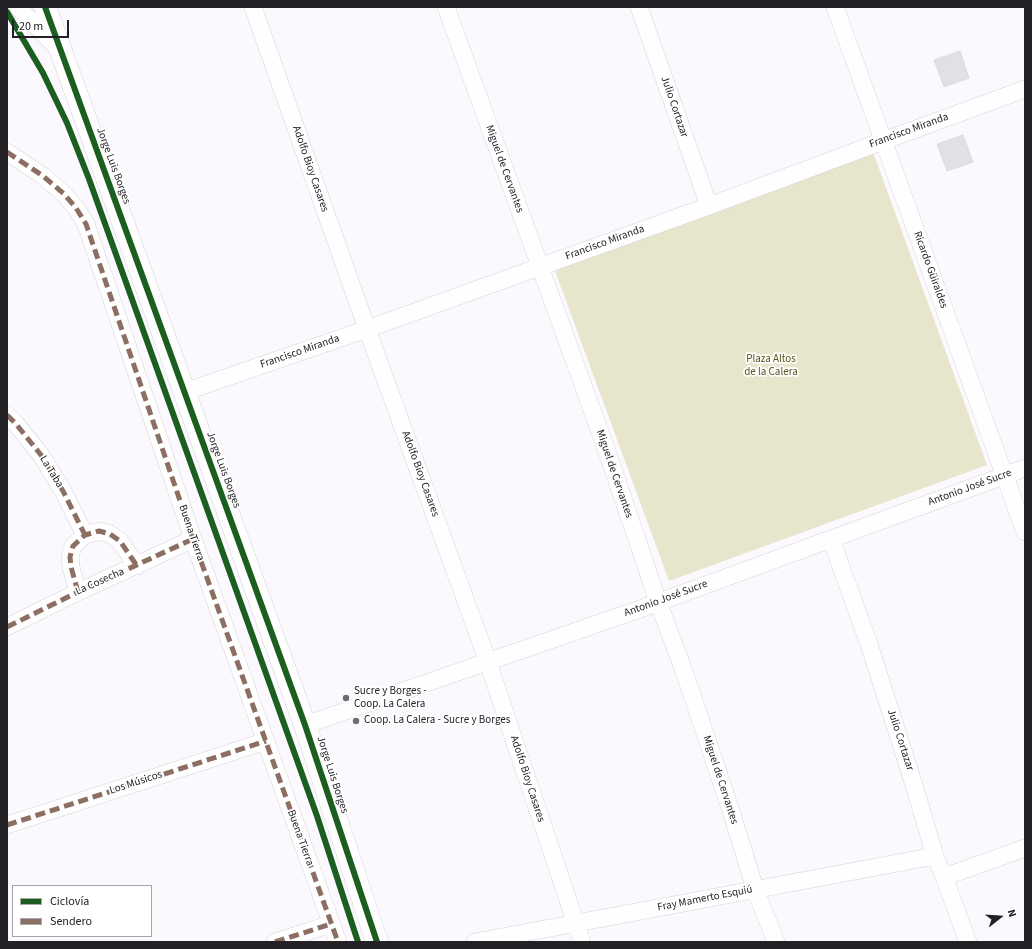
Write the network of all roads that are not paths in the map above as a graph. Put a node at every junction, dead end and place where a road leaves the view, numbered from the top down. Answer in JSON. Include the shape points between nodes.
{"nodes":[{"id":1,"x":18,"y":7,"type":"edge"},
{"id":2,"x":44,"y":7,"type":"edge"},
{"id":3,"x":253,"y":7,"type":"edge"},
{"id":4,"x":446,"y":7,"type":"edge"},
{"id":5,"x":639,"y":7,"type":"edge"},
{"id":6,"x":835,"y":7,"type":"edge"},
{"id":7,"x":61,"y":52,"type":"junction"},
{"id":8,"x":1025,"y":89,"type":"edge"},
{"id":9,"x":883,"y":140,"type":"junction"},
{"id":10,"x":7,"y":152,"type":"edge"},
{"id":11,"x":709,"y":206,"type":"junction"},
{"id":12,"x":540,"y":267,"type":"junction"},
{"id":13,"x":367,"y":329,"type":"junction"},
{"id":14,"x":184,"y":392,"type":"junction"},
{"id":15,"x":7,"y":415,"type":"edge"},
{"id":16,"x":1025,"y":468,"type":"edge"},
{"id":17,"x":1005,"y":475,"type":"junction"},
{"id":18,"x":1025,"y":532,"type":"edge"},
{"id":19,"x":85,"y":535,"type":"junction"},
{"id":20,"x":831,"y":539,"type":"junction"},
{"id":21,"x":194,"y":540,"type":"junction"},
{"id":22,"x":137,"y":566,"type":"junction"},
{"id":23,"x":78,"y":592,"type":"junction"},
{"id":24,"x":658,"y":602,"type":"junction"},
{"id":25,"x":7,"y":627,"type":"edge"},
{"id":26,"x":488,"y":662,"type":"junction"},
{"id":27,"x":305,"y":725,"type":"junction"},
{"id":28,"x":266,"y":741,"type":"junction"},
{"id":29,"x":7,"y":825,"type":"edge"},
{"id":30,"x":1025,"y":848,"type":"edge"},
{"id":31,"x":934,"y":856,"type":"junction"},
{"id":32,"x":944,"y":877,"type":"junction"},
{"id":33,"x":755,"y":889,"type":"junction"},
{"id":34,"x":331,"y":924,"type":"junction"},
{"id":35,"x":576,"y":924,"type":"junction"},
{"id":36,"x":275,"y":942,"type":"edge"},
{"id":37,"x":338,"y":942,"type":"edge"},
{"id":38,"x":377,"y":942,"type":"edge"},
{"id":39,"x":475,"y":942,"type":"edge"},
{"id":40,"x":582,"y":942,"type":"edge"},
{"id":41,"x":776,"y":942,"type":"edge"},
{"id":42,"x":968,"y":942,"type":"edge"}],
"edges":[{"from":1,"to":7,"type":"street"},
{"from":2,"to":7,"type":"street","name":"Jorge Luis Borges"},
{"from":3,"to":13,"type":"street","name":"Adolfo Bioy Casares"},
{"from":4,"to":12,"type":"street","name":"Miguel de Cervantes"},
{"from":5,"to":11,"type":"street","name":"Julio Cortazar"},
{"from":6,"to":9,"type":"street","name":"Ricardo Güiraldes"},
{"from":7,"to":14,"type":"street","name":"Jorge Luis Borges"},
{"from":8,"to":9,"type":"street","name":"Francisco Miranda"},
{"from":9,"to":11,"type":"street","name":"Francisco Miranda"},
{"from":9,"to":17,"type":"street","name":"Ricardo Güiraldes"},
{"from":10,"to":21,"type":"street","name":"Buena Tierra","via":[[43,176],[64,194],[86,224]]},
{"from":11,"to":12,"type":"street","name":"Francisco Miranda"},
{"from":12,"to":13,"type":"street","name":"Francisco Miranda"},
{"from":12,"to":24,"type":"street","name":"Miguel de Cervantes","via":[[608,454]]},
{"from":13,"to":14,"type":"street","name":"Francisco Miranda"},
{"from":13,"to":26,"type":"street","name":"Adolfo Bioy Casares"},
{"from":14,"to":27,"type":"street","name":"Jorge Luis Borges"},
{"from":15,"to":19,"type":"street","name":"La Taba","via":[[41,455]]},
{"from":16,"to":17,"type":"street","name":"Antonio José Sucre"},
{"from":17,"to":18,"type":"street","name":"Ricardo Güiraldes"},
{"from":17,"to":20,"type":"street","name":"Antonio José Sucre"},
{"from":19,"to":22,"type":"street","via":[[99,531],[110,534],[120,541]]},
{"from":19,"to":23,"type":"street","via":[[73,546],[70,557]]},
{"from":20,"to":24,"type":"street","name":"Antonio José Sucre"},
{"from":20,"to":31,"type":"street","name":"Julio Cortazar","via":[[869,644]]},
{"from":21,"to":22,"type":"street","name":"La Cosecha"},
{"from":21,"to":28,"type":"street","name":"Buena Tierra"},
{"from":22,"to":23,"type":"street","name":"La Cosecha"},
{"from":23,"to":25,"type":"street","name":"La Cosecha"},
{"from":24,"to":26,"type":"street","name":"Antonio José Sucre"},
{"from":24,"to":33,"type":"street","name":"Miguel de Cervantes","via":[[683,668]]},
{"from":26,"to":27,"type":"street","name":"Antonio José Sucre"},
{"from":26,"to":35,"type":"street","name":"Adolfo Bioy Casares"},
{"from":27,"to":38,"type":"street","name":"Jorge Luis Borges"},
{"from":28,"to":29,"type":"street","name":"Los Músicos"},
{"from":28,"to":34,"type":"street","name":"Buena Tierra"},
{"from":30,"to":32,"type":"street"},
{"from":31,"to":32,"type":"street","name":"Julio Cortazar"},
{"from":31,"to":33,"type":"street","name":"Fray Mamerto Esquiú"},
{"from":32,"to":42,"type":"street","name":"Julio Cortazar"},
{"from":33,"to":35,"type":"street","name":"Fray Mamerto Esquiú"},
{"from":33,"to":41,"type":"street","name":"Miguel de Cervantes"},
{"from":34,"to":36,"type":"street"},
{"from":34,"to":37,"type":"street","name":"Buena Tierra"},
{"from":35,"to":39,"type":"street","name":"Fray Mamerto Esquiú"},
{"from":35,"to":40,"type":"street","name":"Adolfo Bioy Casares"}]}
